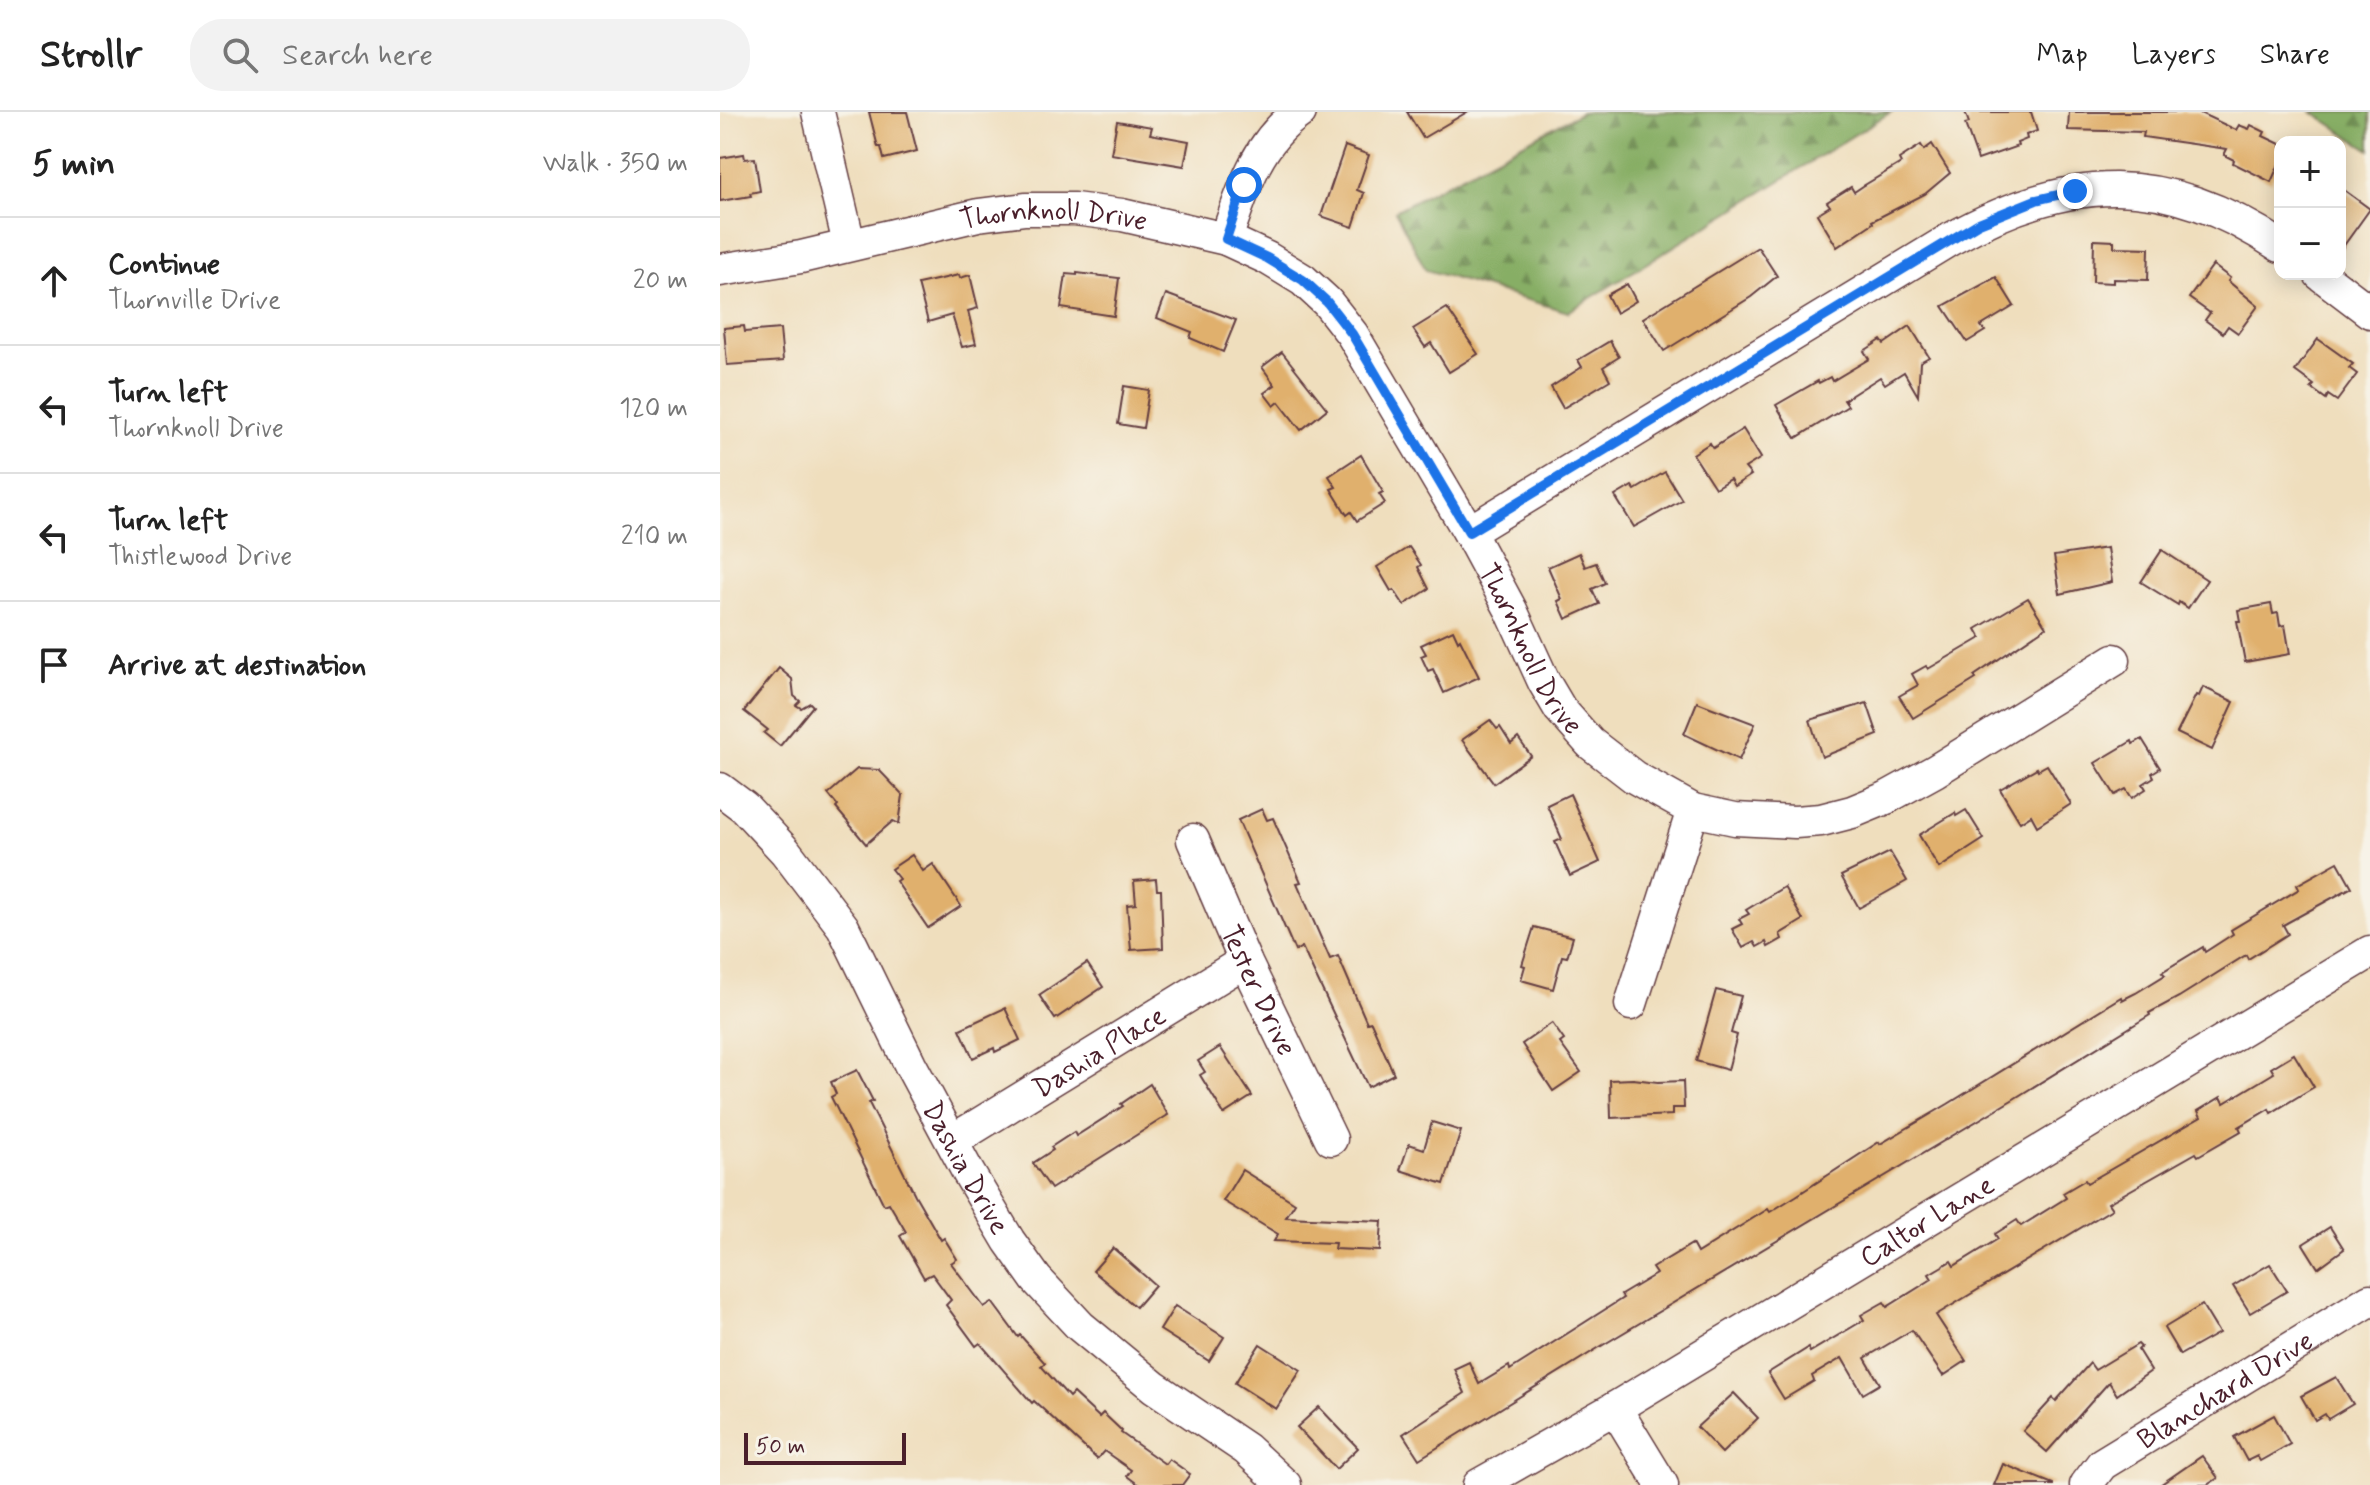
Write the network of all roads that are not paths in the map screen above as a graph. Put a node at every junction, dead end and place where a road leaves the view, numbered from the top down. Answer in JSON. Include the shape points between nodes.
{"nodes":[{"id":1,"x":818,"y":112,"type":"edge"},
{"id":2,"x":1300,"y":112,"type":"edge"},
{"id":3,"x":1226,"y":239,"type":"junction"},
{"id":4,"x":2274,"y":243,"type":"edge"},
{"id":5,"x":849,"y":244,"type":"junction"},
{"id":6,"x":720,"y":270,"type":"edge"},
{"id":7,"x":2328,"y":280,"type":"edge"},
{"id":8,"x":2370,"y":312,"type":"edge"},
{"id":9,"x":1469,"y":532,"type":"junction"},
{"id":10,"x":2114,"y":660,"type":"dead end"},
{"id":11,"x":720,"y":789,"type":"edge"},
{"id":12,"x":1693,"y":810,"type":"junction"},
{"id":13,"x":1193,"y":840,"type":"dead end"},
{"id":14,"x":2370,"y":952,"type":"edge"},
{"id":15,"x":1245,"y":961,"type":"junction"},
{"id":16,"x":1631,"y":1004,"type":"dead end"},
{"id":17,"x":1331,"y":1139,"type":"dead end"},
{"id":18,"x":952,"y":1141,"type":"junction"},
{"id":19,"x":2370,"y":1300,"type":"edge"},
{"id":20,"x":1615,"y":1408,"type":"junction"},
{"id":21,"x":1285,"y":1485,"type":"edge"},
{"id":22,"x":1479,"y":1485,"type":"edge"},
{"id":23,"x":1662,"y":1485,"type":"edge"},
{"id":24,"x":2086,"y":1485,"type":"edge"}],
"edges":[{"from":1,"to":5,"type":"street"},
{"from":2,"to":3,"type":"street","via":[[1262,151]]},
{"from":3,"to":5,"type":"street","name":"Thornknoll Drive","via":[[1122,215],[1025,209]]},
{"from":3,"to":9,"type":"street","name":"Thornknoll Drive","via":[[1303,280],[1327,302],[1352,334]]},
{"from":4,"to":9,"type":"street","via":[[2196,201],[2161,192],[2075,191],[2036,200],[1949,240]]},
{"from":5,"to":6,"type":"street","name":"Thornknoll Drive"},
{"from":7,"to":8,"type":"street"},
{"from":9,"to":12,"type":"street","name":"Thornknoll Drive","via":[[1544,682],[1574,727],[1634,777]]},
{"from":10,"to":12,"type":"street","name":"Thornknoll Drive","via":[[1935,771],[1852,812],[1795,822],[1735,819]]},
{"from":11,"to":18,"type":"street","name":"Dashia Drive","via":[[785,851],[843,927]]},
{"from":12,"to":16,"type":"street"},
{"from":13,"to":15,"type":"street","name":"Tester Drive"},
{"from":14,"to":20,"type":"street","name":"Caltor Lane"},
{"from":15,"to":17,"type":"street","name":"Tester Drive"},
{"from":15,"to":18,"type":"street","name":"Dashia Place"},
{"from":18,"to":21,"type":"street","name":"Dashia Drive","via":[[1009,1241],[1080,1326],[1154,1387],[1246,1449]]},
{"from":19,"to":24,"type":"street","name":"Blanchard Drive","via":[[2102,1464]]},
{"from":20,"to":22,"type":"street","name":"Caltor Lane"},
{"from":20,"to":23,"type":"street"}]}
